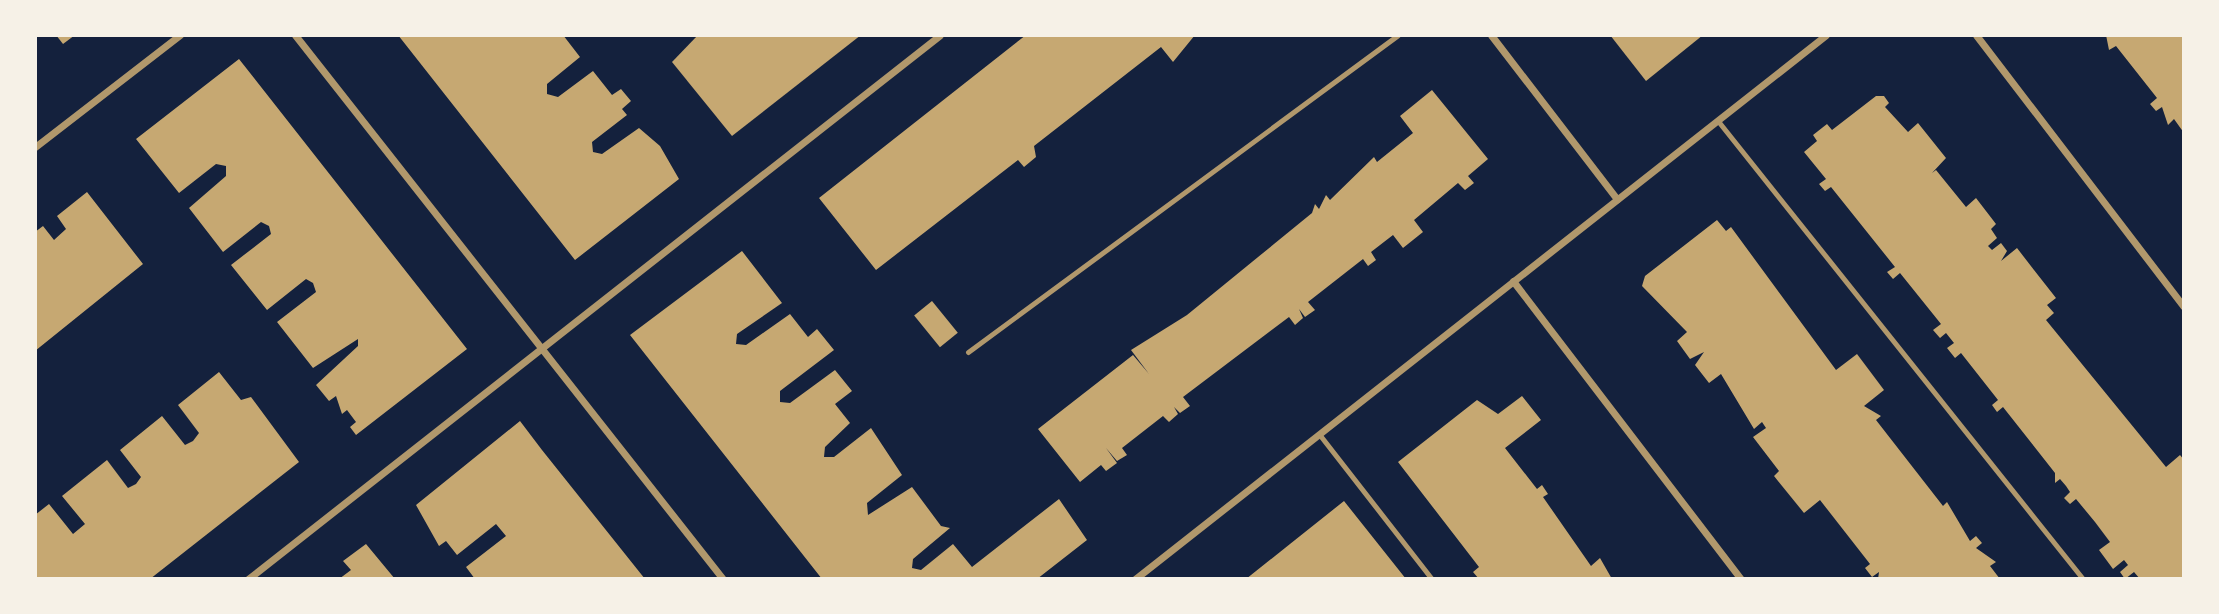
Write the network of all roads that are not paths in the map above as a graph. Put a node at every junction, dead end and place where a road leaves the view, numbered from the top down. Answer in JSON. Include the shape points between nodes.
{"nodes":[{"id":1,"x":180,"y":35,"type":"edge"},
{"id":2,"x":295,"y":35,"type":"edge"},
{"id":3,"x":940,"y":35,"type":"edge"},
{"id":4,"x":1398,"y":35,"type":"edge"},
{"id":5,"x":1491,"y":35,"type":"edge"},
{"id":6,"x":1826,"y":35,"type":"edge"},
{"id":7,"x":1976,"y":35,"type":"edge"},
{"id":8,"x":1718,"y":121,"type":"junction"},
{"id":9,"x":35,"y":147,"type":"edge"},
{"id":10,"x":1617,"y":200,"type":"junction"},
{"id":11,"x":1513,"y":281,"type":"junction"},
{"id":12,"x":2184,"y":307,"type":"edge"},
{"id":13,"x":538,"y":346,"type":"junction"},
{"id":14,"x":968,"y":352,"type":"dead end"},
{"id":15,"x":1319,"y":434,"type":"junction"},
{"id":16,"x":248,"y":579,"type":"edge"},
{"id":17,"x":723,"y":579,"type":"edge"},
{"id":18,"x":1135,"y":579,"type":"edge"},
{"id":19,"x":1432,"y":579,"type":"edge"},
{"id":20,"x":1741,"y":579,"type":"edge"},
{"id":21,"x":2083,"y":579,"type":"edge"}],
"edges":[{"from":1,"to":9,"type":"street"},
{"from":2,"to":13,"type":"street"},
{"from":3,"to":13,"type":"street"},
{"from":4,"to":14,"type":"lane"},
{"from":5,"to":10,"type":"street"},
{"from":6,"to":8,"type":"street"},
{"from":7,"to":12,"type":"street"},
{"from":8,"to":10,"type":"street"},
{"from":8,"to":21,"type":"lane"},
{"from":10,"to":11,"type":"street"},
{"from":11,"to":15,"type":"street"},
{"from":11,"to":20,"type":"street"},
{"from":13,"to":16,"type":"street"},
{"from":13,"to":17,"type":"street"},
{"from":15,"to":18,"type":"street"},
{"from":15,"to":19,"type":"lane"}]}
